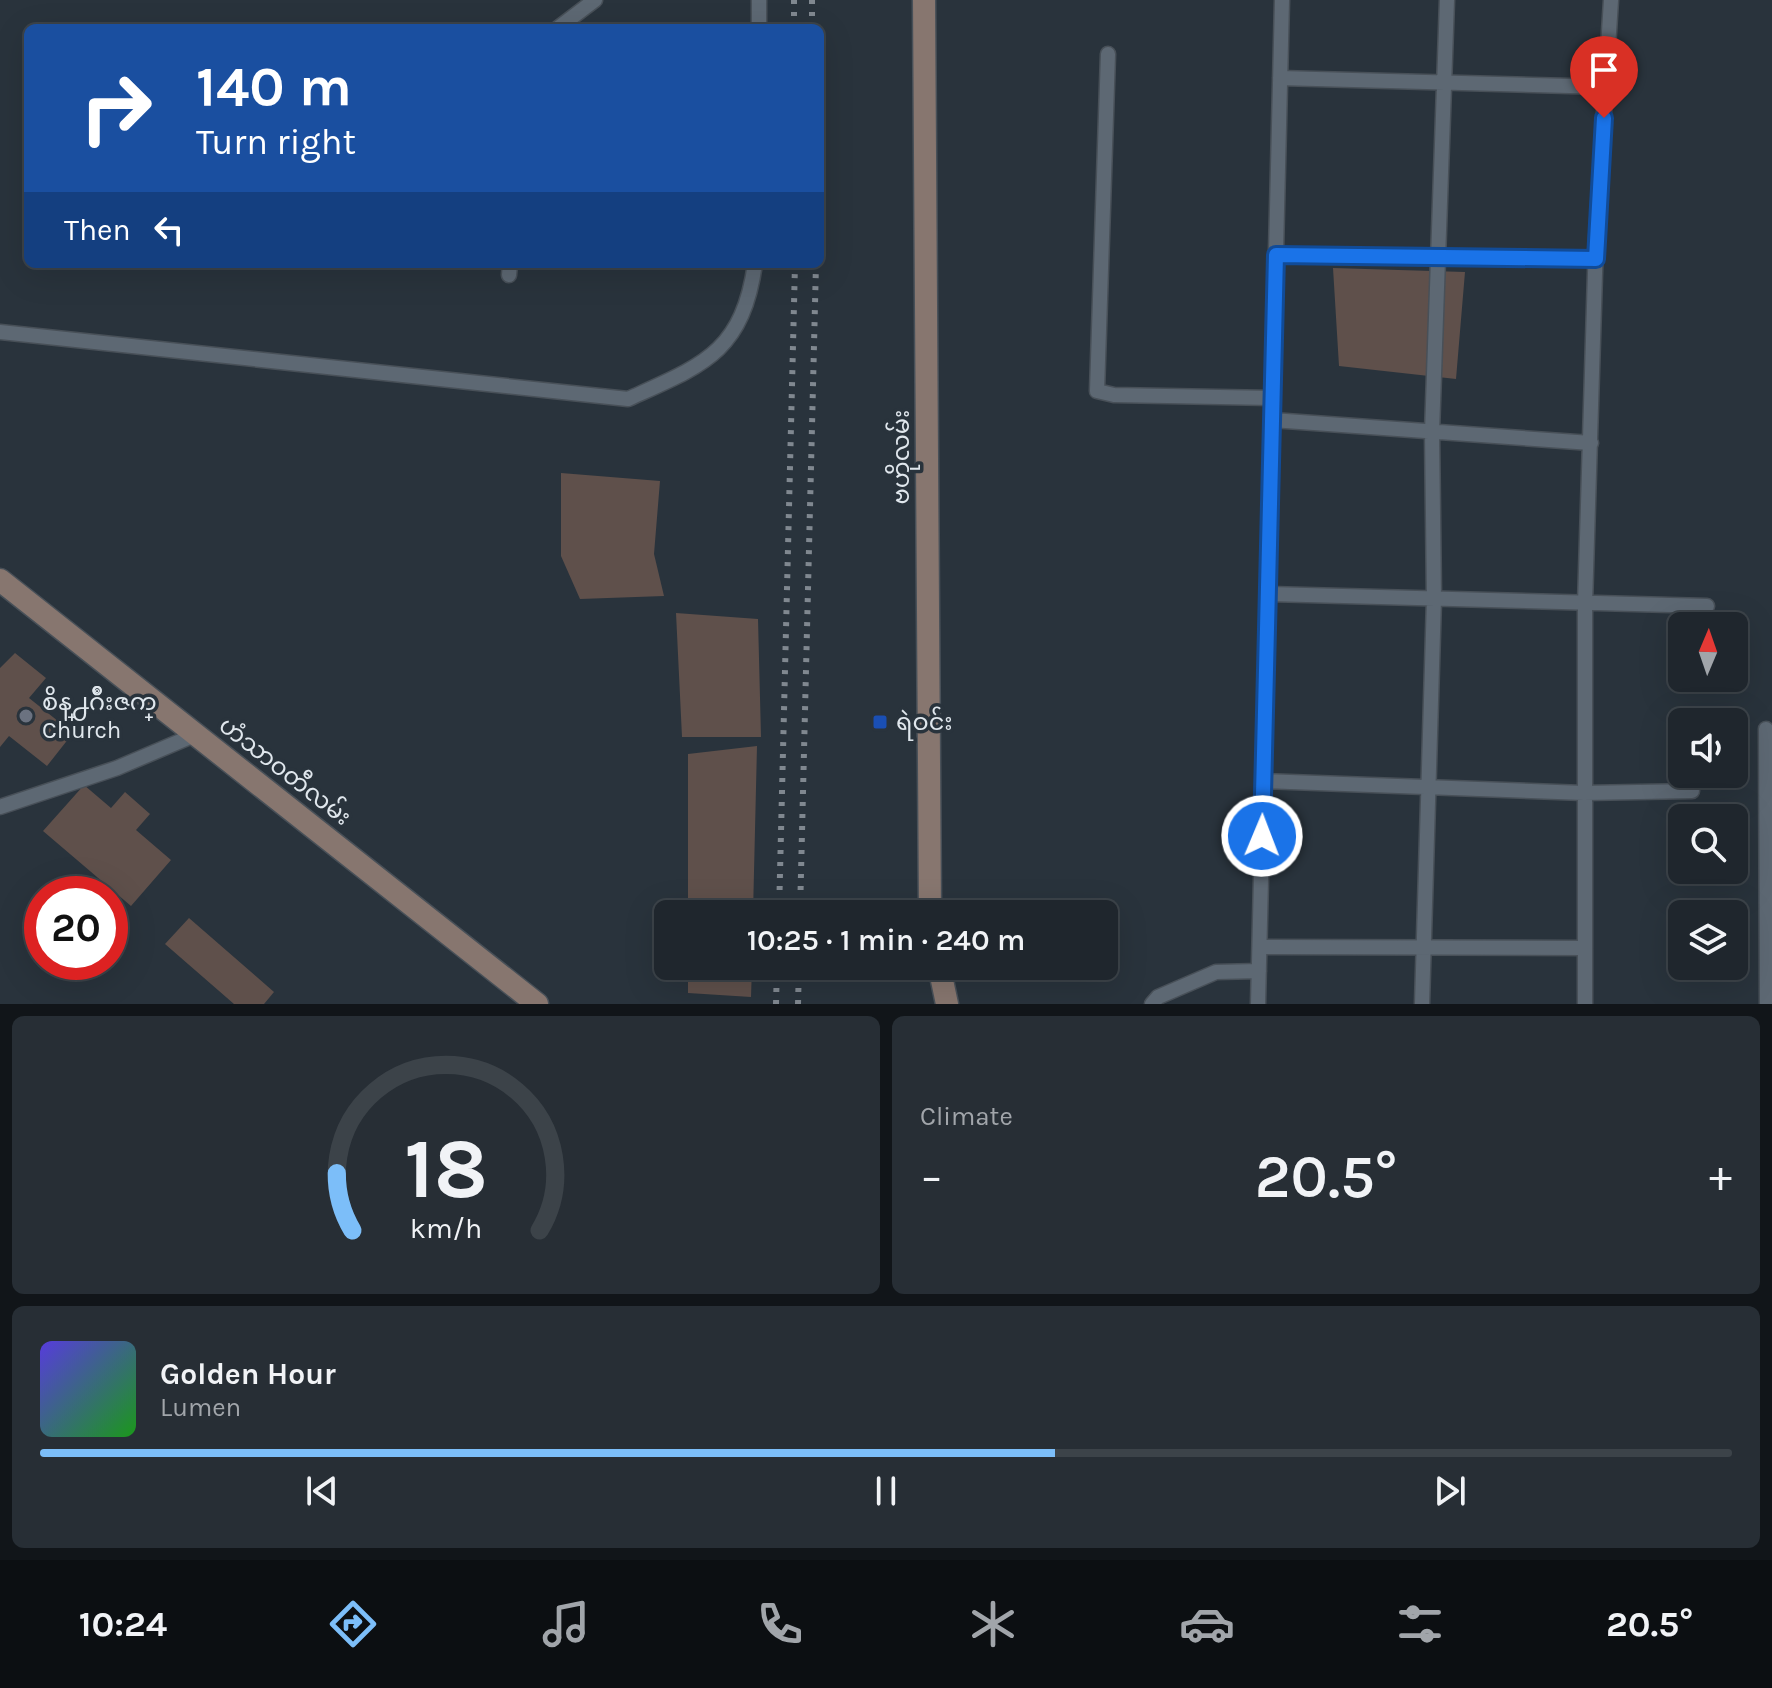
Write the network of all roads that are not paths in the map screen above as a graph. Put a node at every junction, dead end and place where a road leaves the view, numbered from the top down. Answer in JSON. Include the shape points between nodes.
{"nodes":[{"id":1,"x":595,"y":0,"type":"edge"},
{"id":2,"x":759,"y":0,"type":"edge"},
{"id":3,"x":924,"y":0,"type":"edge"},
{"id":4,"x":1282,"y":0,"type":"edge"},
{"id":5,"x":1447,"y":0,"type":"edge"},
{"id":6,"x":1611,"y":0,"type":"edge"},
{"id":7,"x":563,"y":24,"type":"edge"},
{"id":8,"x":759,"y":24,"type":"edge"},
{"id":9,"x":1108,"y":54,"type":"dead end"},
{"id":10,"x":1280,"y":78,"type":"junction"},
{"id":11,"x":1443,"y":83,"type":"junction"},
{"id":12,"x":1606,"y":87,"type":"junction"},
{"id":13,"x":1276,"y":255,"type":"junction"},
{"id":14,"x":1440,"y":257,"type":"junction"},
{"id":15,"x":1596,"y":259,"type":"junction"},
{"id":16,"x":755,"y":268,"type":"edge"},
{"id":17,"x":0,"y":332,"type":"edge"},
{"id":18,"x":1273,"y":398,"type":"junction"},
{"id":19,"x":1272,"y":420,"type":"junction"},
{"id":20,"x":1432,"y":432,"type":"junction"},
{"id":21,"x":1591,"y":443,"type":"junction"},
{"id":22,"x":0,"y":580,"type":"edge"},
{"id":23,"x":1268,"y":594,"type":"junction"},
{"id":24,"x":1434,"y":599,"type":"junction"},
{"id":25,"x":1585,"y":604,"type":"junction"},
{"id":26,"x":1707,"y":606,"type":"dead end"},
{"id":27,"x":1766,"y":729,"type":"dead end"},
{"id":28,"x":197,"y":734,"type":"junction"},
{"id":29,"x":1264,"y":781,"type":"junction"},
{"id":30,"x":1430,"y":787,"type":"junction"},
{"id":31,"x":1692,"y":791,"type":"dead end"},
{"id":32,"x":1584,"y":793,"type":"junction"},
{"id":33,"x":0,"y":807,"type":"edge"},
{"id":34,"x":930,"y":900,"type":"edge"},
{"id":35,"x":1260,"y":947,"type":"junction"},
{"id":36,"x":1426,"y":948,"type":"junction"},
{"id":37,"x":1585,"y":948,"type":"junction"},
{"id":38,"x":1259,"y":971,"type":"junction"},
{"id":39,"x":942,"y":980,"type":"edge"},
{"id":40,"x":537,"y":1004,"type":"edge"},
{"id":41,"x":947,"y":1004,"type":"edge"},
{"id":42,"x":1152,"y":1004,"type":"edge"},
{"id":43,"x":1258,"y":1004,"type":"edge"},
{"id":44,"x":1422,"y":1004,"type":"edge"},
{"id":45,"x":1585,"y":1004,"type":"edge"},
{"id":46,"x":1767,"y":1004,"type":"edge"}],
"edges":[{"from":1,"to":7,"type":"lane"},
{"from":2,"to":8,"type":"lane"},
{"from":3,"to":34,"type":"main road","name":"ဗဟိုလမ်း"},
{"from":4,"to":10,"type":"lane"},
{"from":5,"to":11,"type":"lane"},
{"from":6,"to":12,"type":"lane"},
{"from":9,"to":18,"type":"lane","via":[[1097,391]]},
{"from":10,"to":11,"type":"lane"},
{"from":10,"to":13,"type":"lane"},
{"from":11,"to":12,"type":"lane"},
{"from":11,"to":14,"type":"lane"},
{"from":12,"to":15,"type":"lane"},
{"from":13,"to":14,"type":"lane"},
{"from":13,"to":18,"type":"lane"},
{"from":14,"to":15,"type":"lane"},
{"from":14,"to":20,"type":"lane"},
{"from":15,"to":21,"type":"lane"},
{"from":16,"to":17,"type":"lane","via":[[751,297],[728,343],[698,367],[628,399]]},
{"from":18,"to":19,"type":"lane"},
{"from":19,"to":20,"type":"lane"},
{"from":19,"to":23,"type":"lane"},
{"from":20,"to":21,"type":"lane"},
{"from":20,"to":24,"type":"lane"},
{"from":21,"to":25,"type":"lane"},
{"from":22,"to":28,"type":"main road","name":"ဟံသာဝတီလမ်း"},
{"from":23,"to":24,"type":"lane"},
{"from":23,"to":29,"type":"lane"},
{"from":24,"to":25,"type":"lane"},
{"from":24,"to":30,"type":"lane"},
{"from":25,"to":26,"type":"lane"},
{"from":25,"to":32,"type":"lane"},
{"from":27,"to":46,"type":"lane"},
{"from":28,"to":33,"type":"lane","via":[[117,768]]},
{"from":28,"to":40,"type":"main road","name":"ဟံသာဝတီလမ်း"},
{"from":29,"to":30,"type":"lane"},
{"from":29,"to":35,"type":"lane"},
{"from":30,"to":32,"type":"lane"},
{"from":30,"to":36,"type":"lane"},
{"from":31,"to":32,"type":"lane"},
{"from":32,"to":37,"type":"lane"},
{"from":35,"to":36,"type":"lane"},
{"from":35,"to":38,"type":"lane"},
{"from":36,"to":37,"type":"lane"},
{"from":36,"to":44,"type":"lane"},
{"from":37,"to":45,"type":"lane"},
{"from":38,"to":42,"type":"lane","via":[[1216,972]]},
{"from":38,"to":43,"type":"lane"},
{"from":39,"to":41,"type":"main road"}]}
